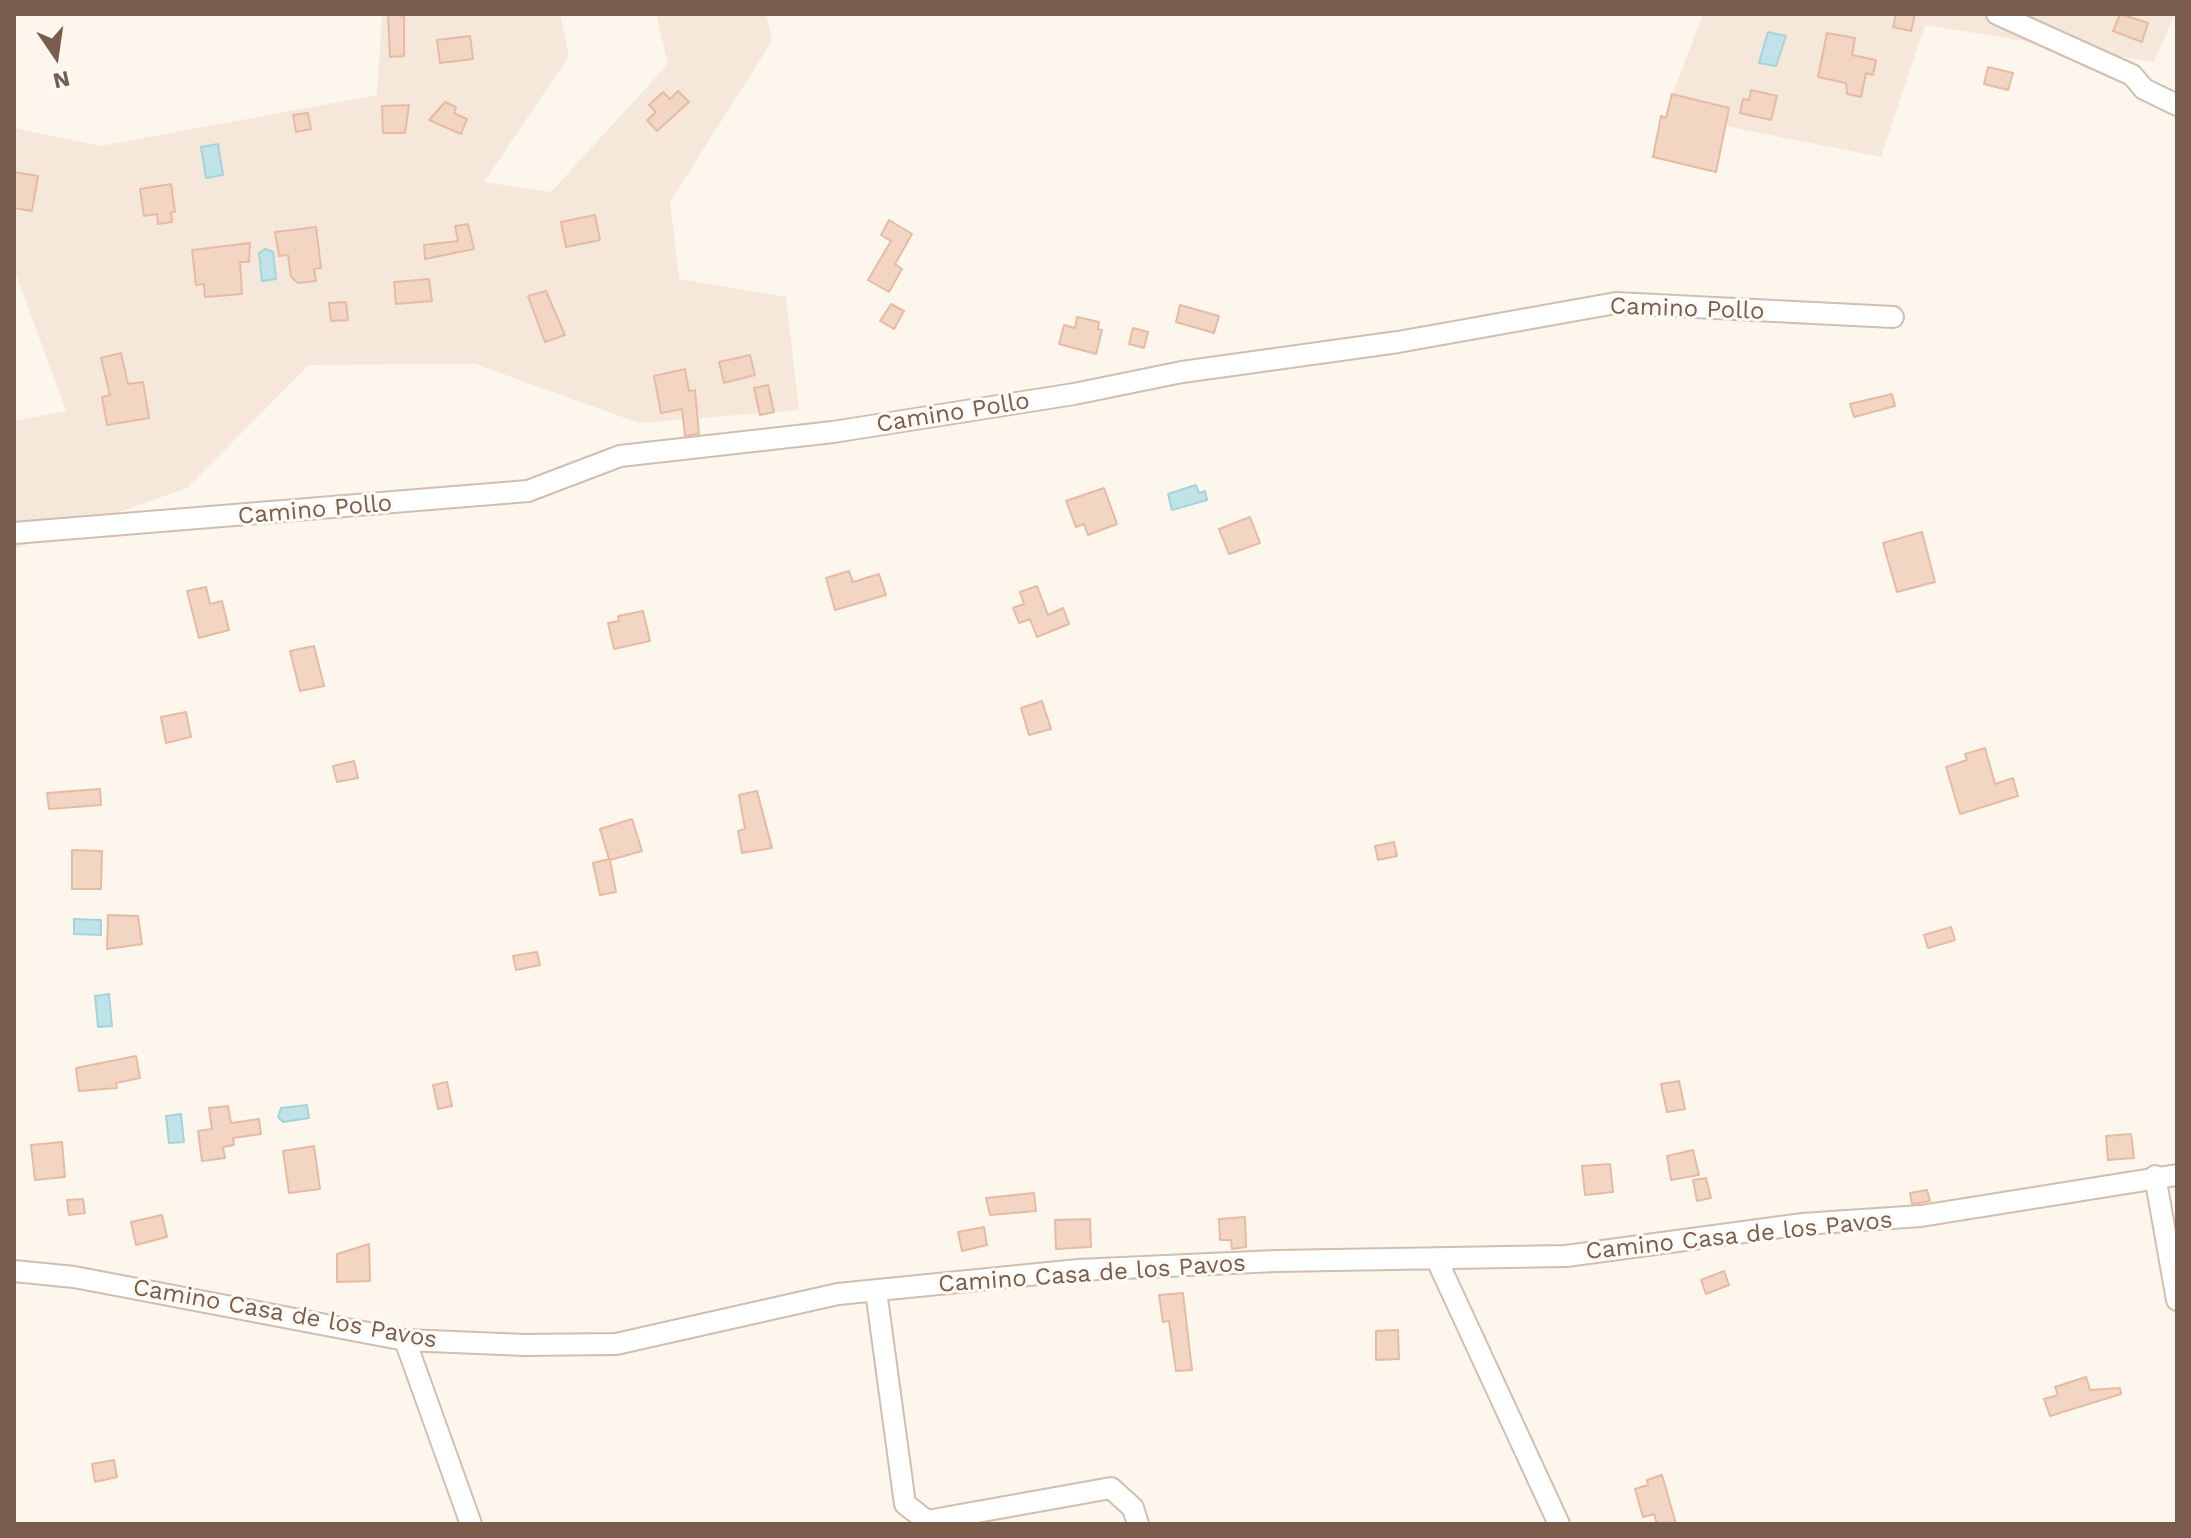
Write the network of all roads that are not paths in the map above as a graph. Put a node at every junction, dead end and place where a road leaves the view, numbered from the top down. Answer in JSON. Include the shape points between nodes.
{"nodes":[{"id":1,"x":1997,"y":14,"type":"edge"},
{"id":2,"x":2177,"y":105,"type":"edge"},
{"id":3,"x":1893,"y":317,"type":"dead end"},
{"id":4,"x":14,"y":533,"type":"edge"},
{"id":5,"x":2177,"y":1175,"type":"edge"},
{"id":6,"x":2155,"y":1176,"type":"junction"},
{"id":7,"x":1436,"y":1258,"type":"junction"},
{"id":8,"x":14,"y":1271,"type":"edge"},
{"id":9,"x":876,"y":1291,"type":"junction"},
{"id":10,"x":2177,"y":1300,"type":"edge"},
{"id":11,"x":405,"y":1340,"type":"junction"},
{"id":12,"x":922,"y":1522,"type":"edge"},
{"id":13,"x":471,"y":1524,"type":"edge"},
{"id":14,"x":1138,"y":1524,"type":"edge"},
{"id":15,"x":1559,"y":1524,"type":"edge"}],
"edges":[{"from":1,"to":2,"type":"street","via":[[2132,75],[2144,89]]},
{"from":3,"to":4,"type":"street","name":"Camino Pollo","via":[[1616,303],[833,432],[620,456],[528,491]]},
{"from":5,"to":6,"type":"street","name":"Camino Casa de los Pavos"},
{"from":6,"to":7,"type":"street","name":"Camino Casa de los Pavos","via":[[1921,1216],[1803,1224],[1566,1256]]},
{"from":6,"to":10,"type":"street"},
{"from":7,"to":9,"type":"street","name":"Camino Casa de los Pavos","via":[[1078,1270]]},
{"from":7,"to":15,"type":"street"},
{"from":8,"to":11,"type":"street","name":"Camino Casa de los Pavos","via":[[74,1277]]},
{"from":9,"to":11,"type":"street","name":"Camino Casa de los Pavos","via":[[838,1294],[616,1344]]},
{"from":9,"to":12,"type":"street","via":[[905,1504]]},
{"from":11,"to":13,"type":"street"},
{"from":12,"to":14,"type":"street","via":[[1111,1488],[1133,1508]]}]}
